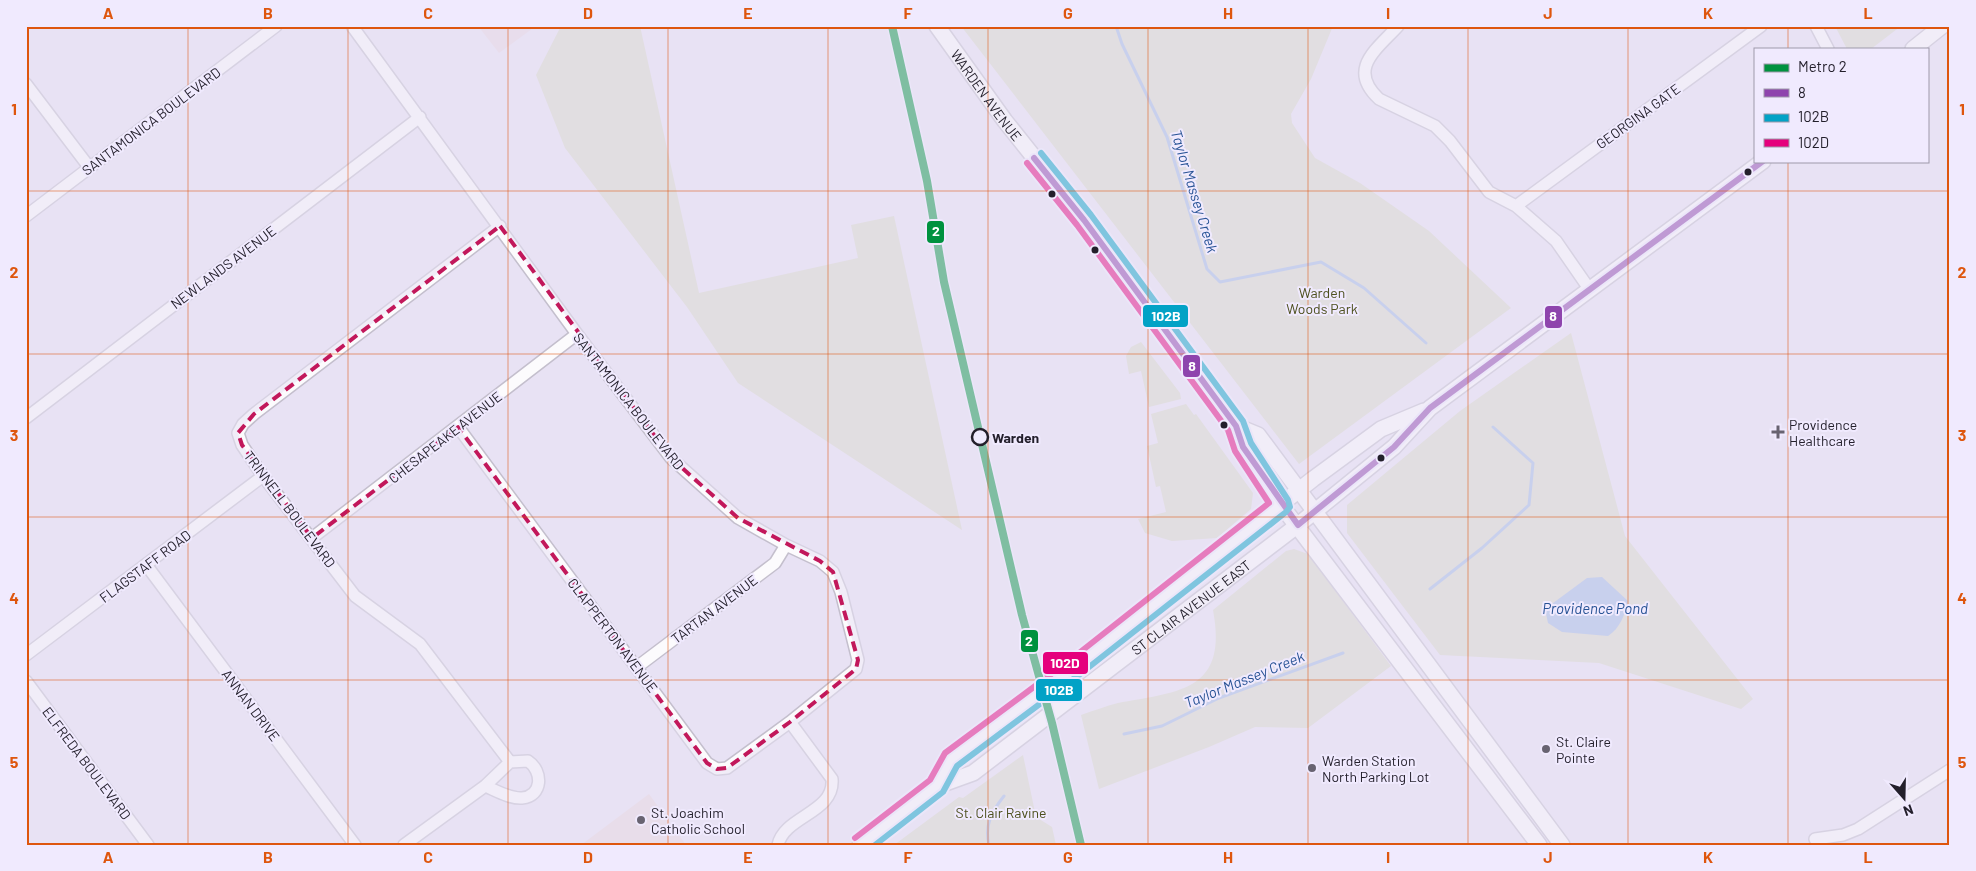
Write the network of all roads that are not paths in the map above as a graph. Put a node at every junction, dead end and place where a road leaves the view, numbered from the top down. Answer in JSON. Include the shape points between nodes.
{"nodes":[{"id":1,"x":276,"y":26,"type":"edge"},
{"id":2,"x":352,"y":26,"type":"edge"},
{"id":3,"x":937,"y":26,"type":"edge"},
{"id":4,"x":1398,"y":26,"type":"edge"},
{"id":5,"x":1761,"y":26,"type":"edge"},
{"id":6,"x":1816,"y":26,"type":"edge"},
{"id":7,"x":1942,"y":26,"type":"edge"},
{"id":8,"x":1827,"y":48,"type":"edge"},
{"id":9,"x":1914,"y":48,"type":"edge"},
{"id":10,"x":26,"y":84,"type":"edge"},
{"id":11,"x":420,"y":117,"type":"junction"},
{"id":12,"x":1762,"y":162,"type":"edge"},
{"id":13,"x":89,"y":167,"type":"junction"},
{"id":14,"x":1516,"y":206,"type":"junction"},
{"id":15,"x":26,"y":216,"type":"edge"},
{"id":16,"x":500,"y":226,"type":"junction"},
{"id":17,"x":1590,"y":290,"type":"junction"},
{"id":18,"x":577,"y":334,"type":"junction"},
{"id":19,"x":1430,"y":408,"type":"junction"},
{"id":20,"x":26,"y":418,"type":"edge"},
{"id":21,"x":1236,"y":426,"type":"junction"},
{"id":22,"x":458,"y":427,"type":"junction"},
{"id":23,"x":263,"y":476,"type":"junction"},
{"id":24,"x":1299,"y":491,"type":"junction"},
{"id":25,"x":1282,"y":505,"type":"junction"},
{"id":26,"x":1315,"y":512,"type":"junction"},
{"id":27,"x":1298,"y":525,"type":"junction"},
{"id":28,"x":312,"y":538,"type":"junction"},
{"id":29,"x":786,"y":545,"type":"junction"},
{"id":30,"x":147,"y":566,"type":"junction"},
{"id":31,"x":26,"y":655,"type":"edge"},
{"id":32,"x":637,"y":667,"type":"junction"},
{"id":33,"x":26,"y":681,"type":"edge"},
{"id":34,"x":790,"y":722,"type":"junction"},
{"id":35,"x":510,"y":762,"type":"junction"},
{"id":36,"x":1950,"y":770,"type":"edge"},
{"id":37,"x":485,"y":786,"type":"junction"},
{"id":38,"x":937,"y":786,"type":"junction"},
{"id":39,"x":1815,"y":839,"type":"dead end"},
{"id":40,"x":1532,"y":842,"type":"edge"},
{"id":41,"x":148,"y":845,"type":"edge"},
{"id":42,"x":355,"y":845,"type":"edge"},
{"id":43,"x":404,"y":845,"type":"edge"},
{"id":44,"x":778,"y":845,"type":"edge"},
{"id":45,"x":860,"y":845,"type":"edge"},
{"id":46,"x":1562,"y":845,"type":"edge"}],
"edges":[{"from":1,"to":13,"type":"street","name":"SANTAMONICA BOULEVARD"},
{"from":2,"to":11,"type":"street","name":"SANTAMONICA BOULEVARD"},
{"from":3,"to":21,"type":"main road","name":"WARDEN AVENUE"},
{"from":4,"to":14,"type":"street","via":[[1365,64],[1366,85],[1379,99],[1435,126],[1450,140],[1489,192]]},
{"from":5,"to":14,"type":"street","name":"GEORGINA GATE"},
{"from":6,"to":8,"type":"street"},
{"from":7,"to":9,"type":"main road"},
{"from":10,"to":13,"type":"street"},
{"from":11,"to":16,"type":"street","name":"SANTAMONICA BOULEVARD"},
{"from":11,"to":20,"type":"street","name":"NEWLANDS AVENUE"},
{"from":12,"to":17,"type":"main road","name":"ST CLAIR AVENUE EAST"},
{"from":13,"to":15,"type":"street","name":"SANTAMONICA BOULEVARD"},
{"from":14,"to":17,"type":"street","via":[[1556,241]]},
{"from":16,"to":18,"type":"street","name":"SANTAMONICA BOULEVARD"},
{"from":16,"to":23,"type":"street","name":"TRINNELL BOULEVARD","via":[[243,424],[238,438]]},
{"from":17,"to":19,"type":"main road","name":"ST CLAIR AVENUE EAST"},
{"from":18,"to":22,"type":"street","name":"CHESAPEAKE AVENUE"},
{"from":18,"to":29,"type":"street","name":"SANTAMONICA BOULEVARD","via":[[671,458],[738,518]]},
{"from":19,"to":24,"type":"main road","name":"ST CLAIR AVENUE EAST","via":[[1381,429]]},
{"from":19,"to":26,"type":"main road","name":"ST CLAIR AVENUE EAST","via":[[1394,447]]},
{"from":21,"to":24,"type":"main road","name":"WARDEN AVENUE","via":[[1258,435]]},
{"from":21,"to":25,"type":"main road","name":"WARDEN AVENUE","via":[[1242,448]]},
{"from":22,"to":28,"type":"street","name":"CHESAPEAKE AVENUE"},
{"from":22,"to":32,"type":"street","name":"CLAPPERTON AVENUE"},
{"from":23,"to":28,"type":"street","name":"TRINNELL BOULEVARD"},
{"from":23,"to":30,"type":"street","name":"FLAGSTAFF ROAD"},
{"from":24,"to":25,"type":"main road","name":"ST CLAIR AVENUE EAST"},
{"from":24,"to":26,"type":"main road","name":"WARDEN AVENUE"},
{"from":25,"to":27,"type":"main road","name":"WARDEN AVENUE"},
{"from":25,"to":38,"type":"main road","name":"ST CLAIR AVENUE EAST","via":[[950,760]]},
{"from":26,"to":27,"type":"main road","name":"ST CLAIR AVENUE EAST"},
{"from":26,"to":46,"type":"main road","name":"WARDEN AVENUE"},
{"from":27,"to":38,"type":"main road","name":"ST CLAIR AVENUE EAST","via":[[973,773]]},
{"from":27,"to":40,"type":"main road","name":"WARDEN AVENUE"},
{"from":28,"to":35,"type":"street","name":"TRINNELL BOULEVARD","via":[[355,596],[420,644]]},
{"from":29,"to":32,"type":"street","name":"TARTAN AVENUE","via":[[775,563]]},
{"from":29,"to":34,"type":"street","name":"SANTAMONICA BOULEVARD","via":[[820,561],[833,572],[858,660],[856,669]]},
{"from":30,"to":31,"type":"street","name":"FLAGSTAFF ROAD"},
{"from":30,"to":42,"type":"street","name":"ANNAN DRIVE"},
{"from":32,"to":34,"type":"street","name":"CLAPPERTON AVENUE","via":[[707,763],[717,769],[727,768]]},
{"from":33,"to":41,"type":"street","name":"ELFREDA BOULEVARD"},
{"from":34,"to":44,"type":"street","via":[[832,779],[833,785],[828,798],[783,834]]},
{"from":35,"to":37,"type":"street"},
{"from":35,"to":37,"type":"street","via":[[528,761],[537,769],[540,781],[535,792],[516,798]]},
{"from":36,"to":39,"type":"street","via":[[1858,829]]},
{"from":37,"to":43,"type":"street"},
{"from":38,"to":45,"type":"main road","name":"ST CLAIR AVENUE EAST"}]}
